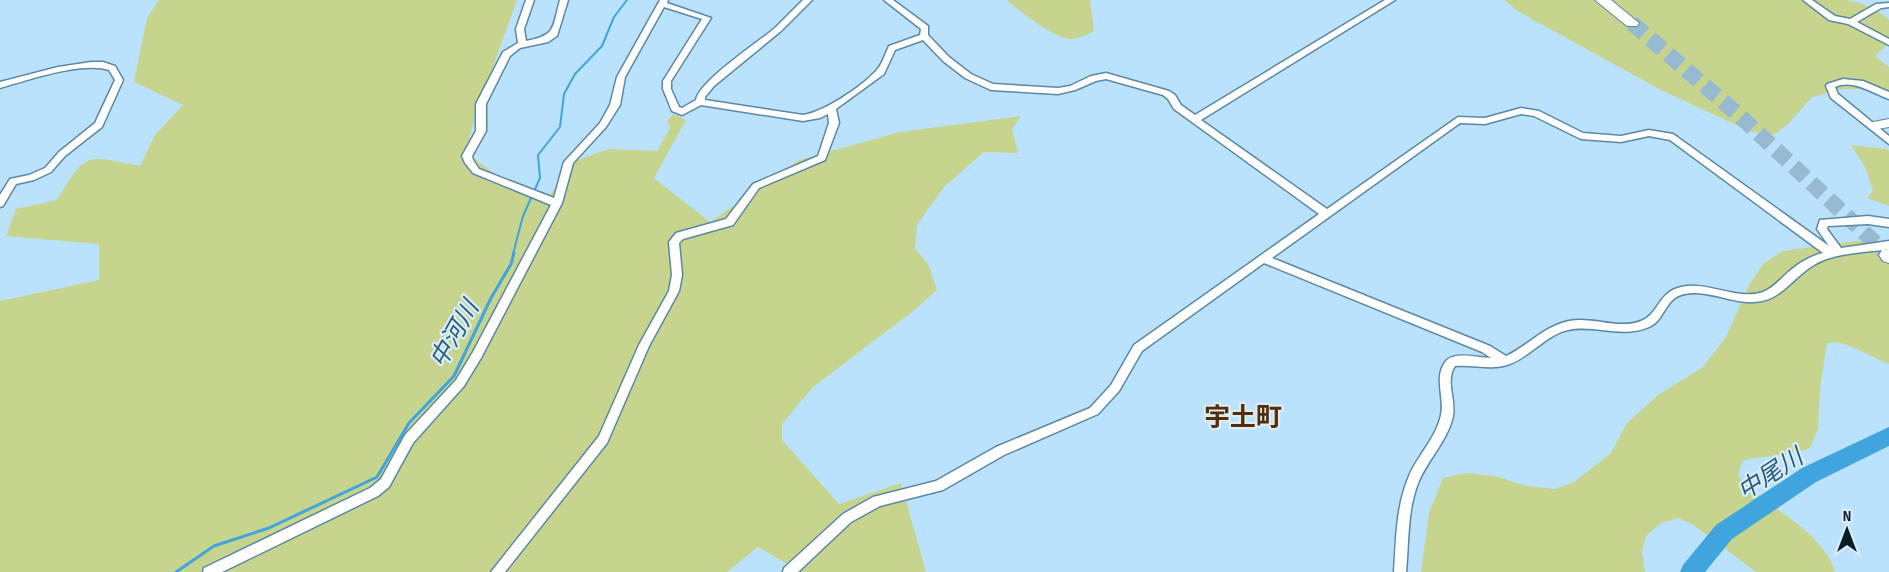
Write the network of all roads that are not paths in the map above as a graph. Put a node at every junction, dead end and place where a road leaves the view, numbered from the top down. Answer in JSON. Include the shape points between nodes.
{"nodes":[{"id":1,"x":530,"y":0,"type":"edge"},
{"id":2,"x":564,"y":0,"type":"edge"},
{"id":3,"x":808,"y":0,"type":"edge"},
{"id":4,"x":888,"y":0,"type":"edge"},
{"id":5,"x":1391,"y":0,"type":"edge"},
{"id":6,"x":1807,"y":0,"type":"edge"},
{"id":7,"x":663,"y":2,"type":"edge"},
{"id":8,"x":1608,"y":4,"type":"edge"},
{"id":9,"x":1889,"y":5,"type":"edge"},
{"id":10,"x":1851,"y":22,"type":"junction"},
{"id":11,"x":1632,"y":23,"type":"tunnel mouth"},
{"id":12,"x":924,"y":36,"type":"junction"},
{"id":13,"x":1889,"y":42,"type":"edge"},
{"id":14,"x":522,"y":44,"type":"junction"},
{"id":15,"x":0,"y":85,"type":"edge"},
{"id":16,"x":1889,"y":96,"type":"edge"},
{"id":17,"x":700,"y":102,"type":"junction"},
{"id":18,"x":831,"y":108,"type":"junction"},
{"id":19,"x":1195,"y":119,"type":"junction"},
{"id":20,"x":1889,"y":123,"type":"edge"},
{"id":21,"x":1872,"y":126,"type":"junction"},
{"id":22,"x":1889,"y":141,"type":"edge"},
{"id":23,"x":0,"y":203,"type":"edge"},
{"id":24,"x":557,"y":204,"type":"junction"},
{"id":25,"x":1327,"y":214,"type":"junction"},
{"id":26,"x":1889,"y":224,"type":"edge"},
{"id":27,"x":1888,"y":252,"type":"edge"},
{"id":28,"x":1835,"y":253,"type":"junction"},
{"id":29,"x":1264,"y":259,"type":"junction"},
{"id":30,"x":1504,"y":361,"type":"junction"},
{"id":31,"x":209,"y":572,"type":"edge"},
{"id":32,"x":497,"y":572,"type":"edge"},
{"id":33,"x":789,"y":572,"type":"edge"},
{"id":34,"x":1400,"y":572,"type":"edge"}],
"edges":[{"from":1,"to":14,"type":"street","via":[[520,29]]},
{"from":2,"to":14,"type":"street","via":[[554,34],[545,40]]},
{"from":3,"to":17,"type":"street","via":[[711,84]]},
{"from":4,"to":12,"type":"street","via":[[925,28]]},
{"from":5,"to":19,"type":"street"},
{"from":6,"to":10,"type":"street","via":[[1832,18]]},
{"from":7,"to":17,"type":"street","via":[[707,18],[667,81],[677,111],[688,111]]},
{"from":7,"to":24,"type":"street","via":[[621,76],[615,105],[603,125],[569,162]]},
{"from":8,"to":11,"type":"highway"},
{"from":9,"to":10,"type":"street","via":[[1879,6]]},
{"from":10,"to":13,"type":"street"},
{"from":12,"to":18,"type":"street","via":[[892,48],[881,72]]},
{"from":12,"to":19,"type":"street","via":[[968,76],[991,87],[1058,91],[1106,76],[1167,93],[1177,107]]},
{"from":14,"to":24,"type":"street","via":[[507,54],[487,91],[480,110],[483,125],[468,161],[476,171]]},
{"from":15,"to":23,"type":"street","via":[[85,64],[110,66],[118,80],[99,125],[48,170],[13,182]]},
{"from":16,"to":21,"type":"street","via":[[1858,84],[1838,82],[1830,86],[1834,96]]},
{"from":17,"to":18,"type":"street","via":[[803,118]]},
{"from":18,"to":32,"type":"street","via":[[834,123],[822,158],[756,186],[729,222],[681,236],[674,242],[674,291],[644,345],[603,439]]},
{"from":19,"to":25,"type":"street"},
{"from":20,"to":21,"type":"street"},
{"from":21,"to":22,"type":"street"},
{"from":24,"to":31,"type":"street","via":[[460,383],[409,439],[385,483],[374,492]]},
{"from":25,"to":28,"type":"street","via":[[1455,122],[1485,121],[1521,111],[1536,113],[1581,135],[1621,139],[1649,133],[1673,138]]},
{"from":25,"to":29,"type":"street"},
{"from":26,"to":28,"type":"street","via":[[1868,220],[1824,223],[1822,229]]},
{"from":27,"to":28,"type":"street"},
{"from":28,"to":30,"type":"street","via":[[1792,273],[1769,295],[1749,298],[1698,289],[1679,291],[1666,298],[1645,324],[1564,326]]},
{"from":29,"to":30,"type":"street","via":[[1486,349]]},
{"from":29,"to":33,"type":"street","via":[[1138,348],[1115,388],[1094,411],[1000,451],[939,486],[877,501],[847,518]]},
{"from":30,"to":34,"type":"street","via":[[1460,360],[1446,368],[1448,412],[1443,430],[1414,478]]}]}
